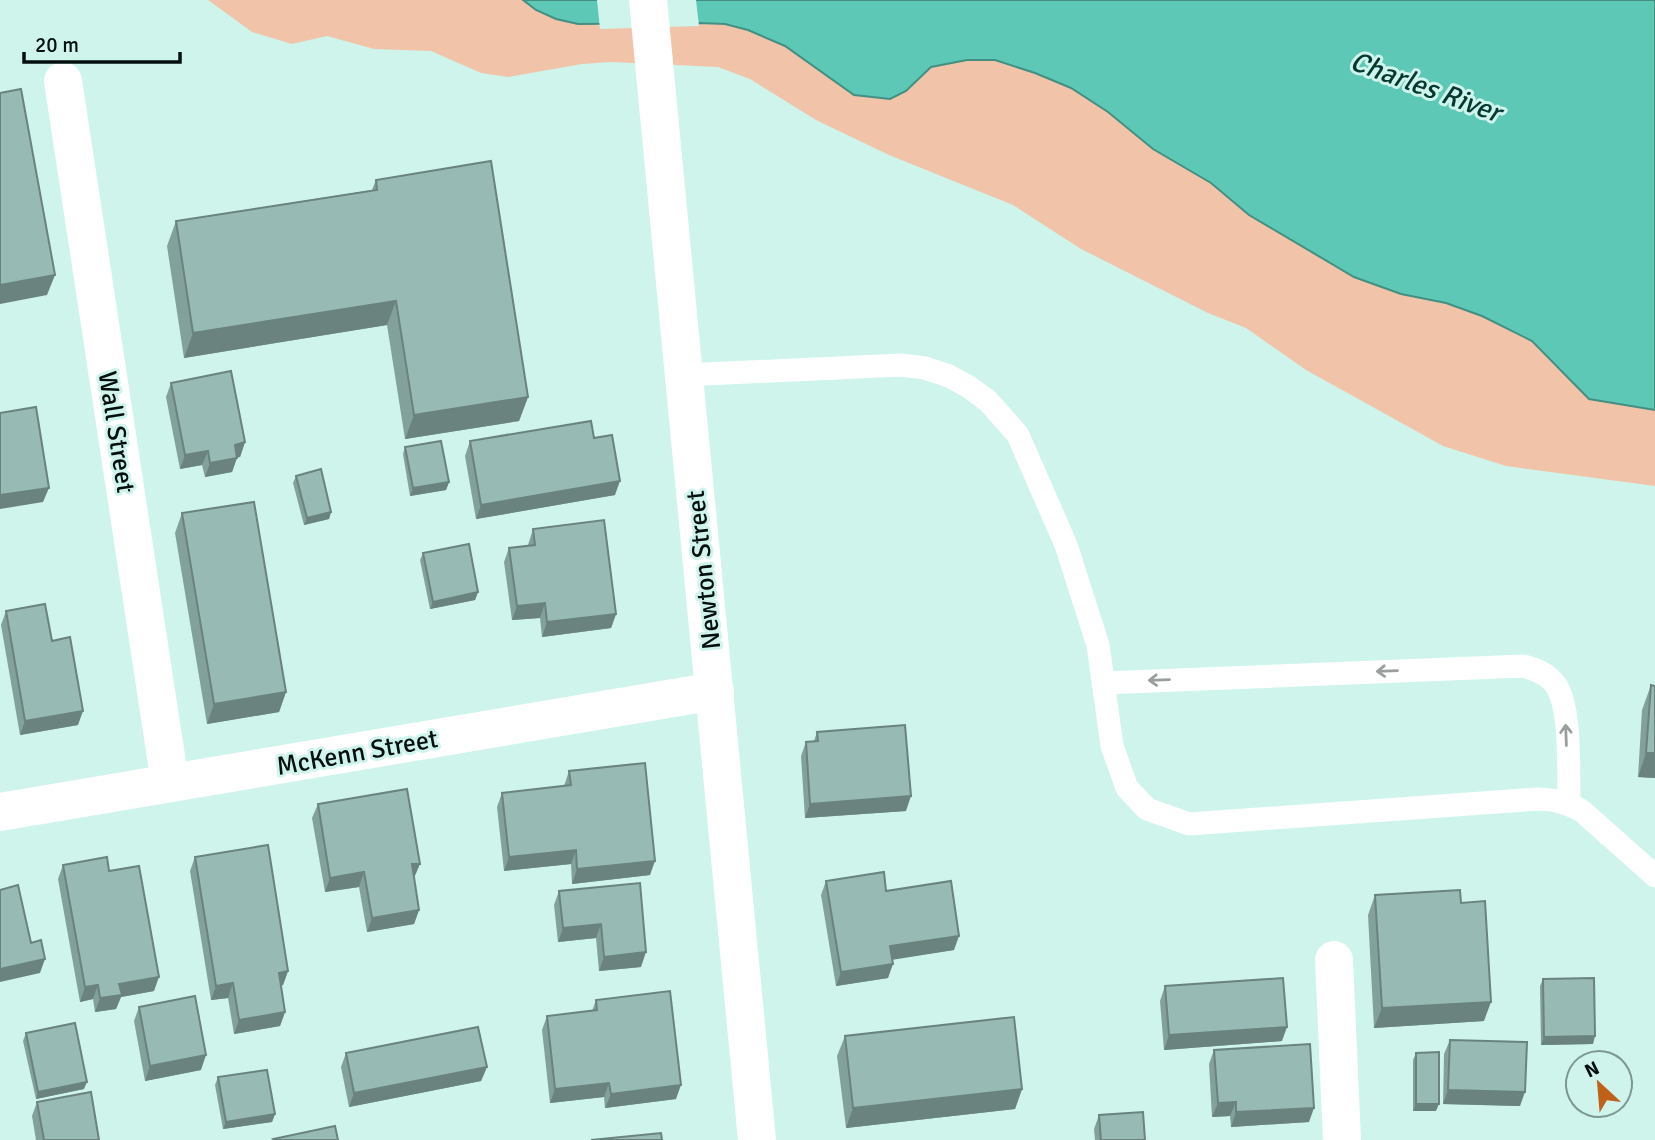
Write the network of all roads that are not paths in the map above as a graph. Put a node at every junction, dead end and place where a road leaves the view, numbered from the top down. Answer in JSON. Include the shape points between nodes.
{"nodes":[{"id":1,"x":648,"y":0,"type":"edge"},
{"id":2,"x":63,"y":81,"type":"dead end"},
{"id":3,"x":684,"y":375,"type":"junction"},
{"id":4,"x":1103,"y":682,"type":"junction"},
{"id":5,"x":715,"y":691,"type":"junction"},
{"id":6,"x":170,"y":783,"type":"junction"},
{"id":7,"x":1569,"y":803,"type":"junction"},
{"id":8,"x":0,"y":812,"type":"edge"},
{"id":9,"x":1655,"y":876,"type":"edge"},
{"id":10,"x":1334,"y":960,"type":"dead end"},
{"id":11,"x":757,"y":1140,"type":"edge"},
{"id":12,"x":1342,"y":1140,"type":"edge"}],
"edges":[{"from":1,"to":3,"type":"street","name":"Newton Street"},
{"from":2,"to":6,"type":"street","name":"Wall Street"},
{"from":3,"to":4,"type":"lane","via":[[901,365],[949,376],[988,401],[1018,435],[1066,545],[1098,645]]},
{"from":3,"to":5,"type":"street","name":"Newton Street"},
{"from":4,"to":7,"type":"lane","via":[[1112,746],[1128,788],[1147,809],[1189,824],[1538,799]]},
{"from":7,"to":4,"type":"lane","one_way":true,"via":[[1562,695],[1540,671],[1522,666]]},
{"from":5,"to":6,"type":"street","name":"McKenn Street"},
{"from":5,"to":11,"type":"street","name":"Newton Street"},
{"from":6,"to":8,"type":"street","name":"McKenn Street"},
{"from":7,"to":9,"type":"lane"},
{"from":10,"to":12,"type":"street"}]}
